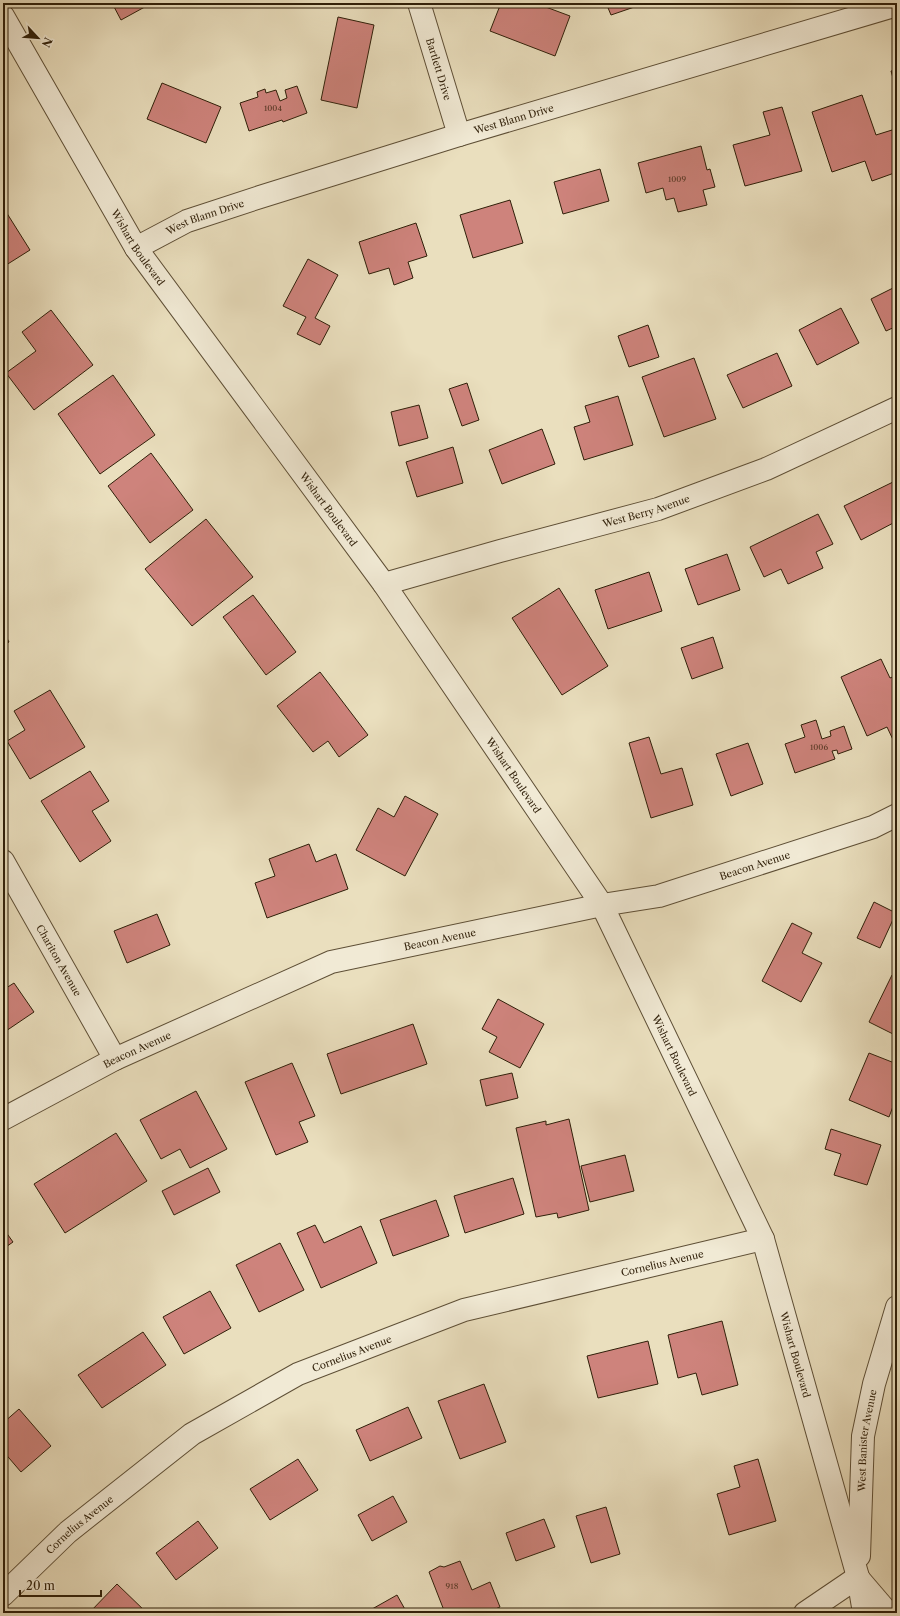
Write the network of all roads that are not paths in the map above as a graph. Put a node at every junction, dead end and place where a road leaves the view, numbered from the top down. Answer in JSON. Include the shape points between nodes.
{"nodes":[{"id":1,"x":419,"y":3,"type":"edge"},
{"id":2,"x":897,"y":5,"type":"edge"},
{"id":3,"x":3,"y":16,"type":"edge"},
{"id":4,"x":460,"y":135,"type":"junction"},
{"id":5,"x":136,"y":248,"type":"junction"},
{"id":6,"x":897,"y":408,"type":"edge"},
{"id":7,"x":384,"y":584,"type":"junction"},
{"id":8,"x":897,"y":815,"type":"edge"},
{"id":9,"x":3,"y":861,"type":"edge"},
{"id":10,"x":602,"y":905,"type":"junction"},
{"id":11,"x":115,"y":1059,"type":"junction"},
{"id":12,"x":3,"y":1119,"type":"edge"},
{"id":13,"x":763,"y":1239,"type":"junction"},
{"id":14,"x":897,"y":1307,"type":"edge"},
{"id":15,"x":858,"y":1577,"type":"junction"},
{"id":16,"x":3,"y":1595,"type":"edge"},
{"id":17,"x":805,"y":1613,"type":"edge"},
{"id":18,"x":864,"y":1613,"type":"edge"},
{"id":19,"x":888,"y":1613,"type":"edge"}],
"edges":[{"from":1,"to":4,"type":"street","name":"Bartlett Drive"},
{"from":2,"to":4,"type":"street","name":"West Blann Drive"},
{"from":3,"to":5,"type":"street","name":"Wishart Boulevard"},
{"from":4,"to":5,"type":"street","name":"West Blann Drive","via":[[187,221]]},
{"from":5,"to":7,"type":"street","name":"Wishart Boulevard"},
{"from":6,"to":7,"type":"street","name":"West Berry Avenue","via":[[766,469],[658,509]]},
{"from":7,"to":10,"type":"street","name":"Wishart Boulevard"},
{"from":8,"to":10,"type":"street","name":"Beacon Avenue","via":[[873,827],[658,896]]},
{"from":9,"to":11,"type":"street","name":"Chariton Avenue"},
{"from":10,"to":11,"type":"street","name":"Beacon Avenue","via":[[331,962]]},
{"from":10,"to":13,"type":"street","name":"Wishart Boulevard"},
{"from":11,"to":12,"type":"street","name":"Beacon Avenue"},
{"from":13,"to":15,"type":"street","name":"Wishart Boulevard"},
{"from":13,"to":16,"type":"street","name":"Cornelius Avenue","via":[[464,1310],[298,1374],[192,1434],[68,1532]]},
{"from":14,"to":15,"type":"street","name":"West Banister Avenue","via":[[874,1384],[863,1436]]},
{"from":15,"to":17,"type":"street"},
{"from":15,"to":18,"type":"street","name":"Wishart Boulevard"},
{"from":15,"to":19,"type":"street"}]}
